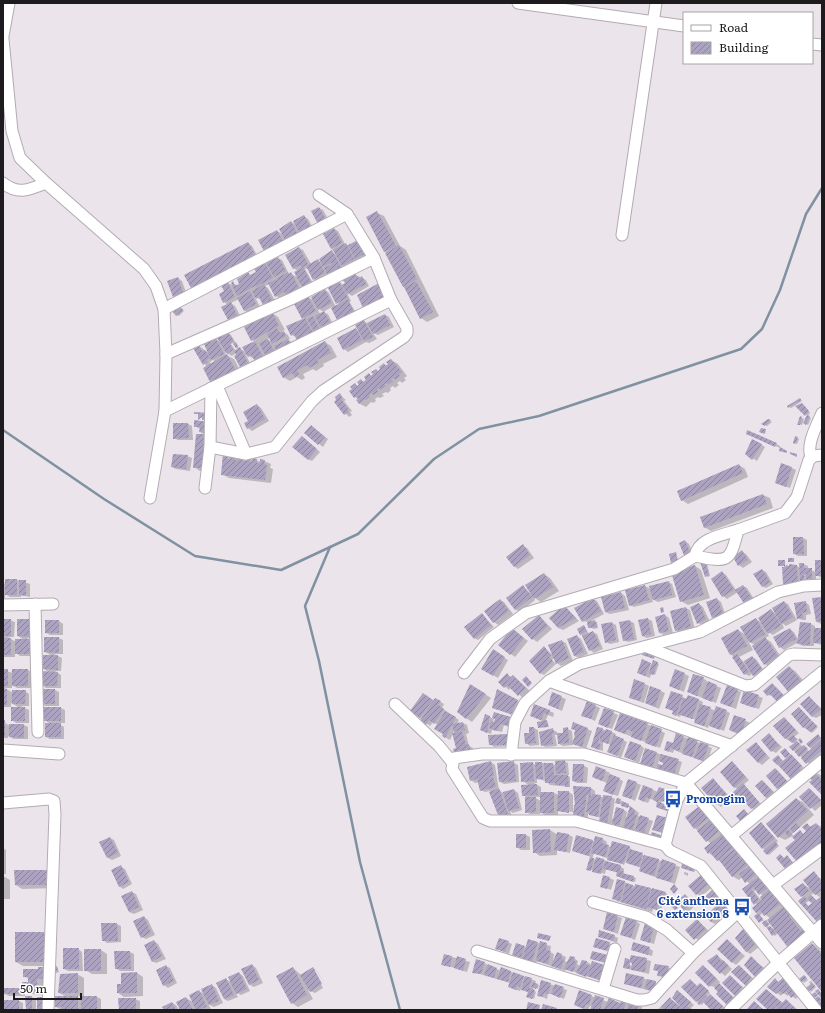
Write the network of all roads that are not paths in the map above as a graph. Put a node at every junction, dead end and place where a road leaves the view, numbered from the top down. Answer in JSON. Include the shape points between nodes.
{"nodes":[{"id":1,"x":9,"y":3,"type":"edge"},
{"id":2,"x":518,"y":3,"type":"edge"},
{"id":3,"x":656,"y":3,"type":"edge"},
{"id":4,"x":653,"y":22,"type":"junction"},
{"id":5,"x":683,"y":26,"type":"edge"},
{"id":6,"x":3,"y":36,"type":"edge"},
{"id":7,"x":3,"y":39,"type":"edge"},
{"id":8,"x":3,"y":183,"type":"edge"},
{"id":9,"x":46,"y":183,"type":"junction"},
{"id":10,"x":319,"y":195,"type":"dead end"},
{"id":11,"x":347,"y":214,"type":"junction"},
{"id":12,"x":622,"y":235,"type":"dead end"},
{"id":13,"x":374,"y":258,"type":"junction"},
{"id":14,"x":391,"y":300,"type":"junction"},
{"id":15,"x":164,"y":309,"type":"junction"},
{"id":16,"x":166,"y":354,"type":"junction"},
{"id":17,"x":214,"y":387,"type":"junction"},
{"id":18,"x":165,"y":411,"type":"junction"},
{"id":19,"x":822,"y":413,"type":"edge"},
{"id":20,"x":210,"y":448,"type":"junction"},
{"id":21,"x":246,"y":454,"type":"junction"},
{"id":22,"x":817,"y":456,"type":"edge"},
{"id":23,"x":205,"y":488,"type":"dead end"},
{"id":24,"x":150,"y":498,"type":"dead end"},
{"id":25,"x":738,"y":530,"type":"junction"},
{"id":26,"x":695,"y":556,"type":"junction"},
{"id":27,"x":822,"y":585,"type":"edge"},
{"id":28,"x":35,"y":604,"type":"junction"},
{"id":29,"x":53,"y":604,"type":"dead end"},
{"id":30,"x":3,"y":605,"type":"edge"},
{"id":31,"x":647,"y":647,"type":"junction"},
{"id":32,"x":822,"y":654,"type":"edge"},
{"id":33,"x":822,"y":672,"type":"edge"},
{"id":34,"x":464,"y":673,"type":"dead end"},
{"id":35,"x":549,"y":682,"type":"junction"},
{"id":36,"x":395,"y":704,"type":"dead end"},
{"id":37,"x":38,"y":732,"type":"dead end"},
{"id":38,"x":732,"y":746,"type":"junction"},
{"id":39,"x":3,"y":750,"type":"edge"},
{"id":40,"x":59,"y":754,"type":"dead end"},
{"id":41,"x":510,"y":754,"type":"junction"},
{"id":42,"x":822,"y":761,"type":"edge"},
{"id":43,"x":452,"y":762,"type":"junction"},
{"id":44,"x":686,"y":783,"type":"junction"},
{"id":45,"x":3,"y":803,"type":"edge"},
{"id":46,"x":731,"y":836,"type":"junction"},
{"id":47,"x":665,"y":845,"type":"junction"},
{"id":48,"x":822,"y":849,"type":"edge"},
{"id":49,"x":772,"y":885,"type":"junction"},
{"id":50,"x":593,"y":902,"type":"dead end"},
{"id":51,"x":738,"y":912,"type":"junction"},
{"id":52,"x":818,"y":929,"type":"edge"},
{"id":53,"x":822,"y":943,"type":"edge"},
{"id":54,"x":615,"y":949,"type":"dead end"},
{"id":55,"x":477,"y":951,"type":"dead end"},
{"id":56,"x":693,"y":953,"type":"junction"},
{"id":57,"x":778,"y":963,"type":"junction"},
{"id":58,"x":603,"y":989,"type":"junction"},
{"id":59,"x":48,"y":1010,"type":"edge"},
{"id":60,"x":730,"y":1010,"type":"edge"},
{"id":61,"x":816,"y":1010,"type":"edge"}],
"edges":[{"from":1,"to":6,"type":"street"},
{"from":2,"to":4,"type":"street"},
{"from":3,"to":4,"type":"street"},
{"from":4,"to":5,"type":"street"},
{"from":4,"to":12,"type":"street"},
{"from":7,"to":9,"type":"street","via":[[12,131],[20,158]]},
{"from":8,"to":9,"type":"street","via":[[16,191],[24,192]]},
{"from":9,"to":15,"type":"street","via":[[144,269],[156,286]]},
{"from":10,"to":11,"type":"street"},
{"from":11,"to":13,"type":"street"},
{"from":11,"to":15,"type":"street"},
{"from":13,"to":14,"type":"street"},
{"from":13,"to":16,"type":"street","via":[[291,299]]},
{"from":14,"to":17,"type":"street"},
{"from":14,"to":21,"type":"street","via":[[407,328],[404,337],[323,391],[275,447]]},
{"from":15,"to":16,"type":"street"},
{"from":16,"to":18,"type":"street"},
{"from":17,"to":18,"type":"street"},
{"from":17,"to":20,"type":"street"},
{"from":17,"to":21,"type":"street"},
{"from":18,"to":24,"type":"street"},
{"from":19,"to":22,"type":"street","via":[[809,453]]},
{"from":20,"to":21,"type":"street"},
{"from":20,"to":23,"type":"street"},
{"from":22,"to":25,"type":"street","via":[[797,496],[785,513]]},
{"from":25,"to":26,"type":"street","via":[[704,542],[696,549]]},
{"from":25,"to":26,"type":"street","via":[[732,554],[725,559]]},
{"from":26,"to":34,"type":"street","via":[[674,569],[526,614],[490,640]]},
{"from":27,"to":31,"type":"street","via":[[778,592],[713,626]]},
{"from":28,"to":29,"type":"street"},
{"from":28,"to":30,"type":"street"},
{"from":28,"to":37,"type":"street"},
{"from":31,"to":32,"type":"street","via":[[746,686],[754,685],[789,655]]},
{"from":31,"to":35,"type":"street","via":[[579,664]]},
{"from":33,"to":38,"type":"street"},
{"from":35,"to":38,"type":"street"},
{"from":35,"to":41,"type":"street","via":[[525,703],[519,713]]},
{"from":36,"to":43,"type":"street","via":[[440,746]]},
{"from":38,"to":44,"type":"street"},
{"from":39,"to":40,"type":"street"},
{"from":41,"to":43,"type":"street","via":[[461,757],[454,758]]},
{"from":41,"to":44,"type":"street","via":[[584,754]]},
{"from":42,"to":46,"type":"street"},
{"from":43,"to":47,"type":"street","via":[[452,769],[483,818],[490,821],[576,821]]},
{"from":44,"to":46,"type":"street"},
{"from":44,"to":47,"type":"street","via":[[677,800]]},
{"from":45,"to":59,"type":"street","via":[[49,799],[54,801]]},
{"from":46,"to":49,"type":"street"},
{"from":47,"to":51,"type":"street","via":[[670,851],[701,866]]},
{"from":48,"to":49,"type":"street"},
{"from":49,"to":52,"type":"street"},
{"from":50,"to":56,"type":"street","via":[[646,917],[667,930]]},
{"from":51,"to":56,"type":"street"},
{"from":51,"to":57,"type":"street"},
{"from":52,"to":53,"type":"street"},
{"from":52,"to":57,"type":"street"},
{"from":54,"to":58,"type":"street"},
{"from":55,"to":58,"type":"street"},
{"from":56,"to":58,"type":"street","via":[[652,998],[636,1000]]},
{"from":57,"to":60,"type":"street"},
{"from":57,"to":61,"type":"street"}]}
